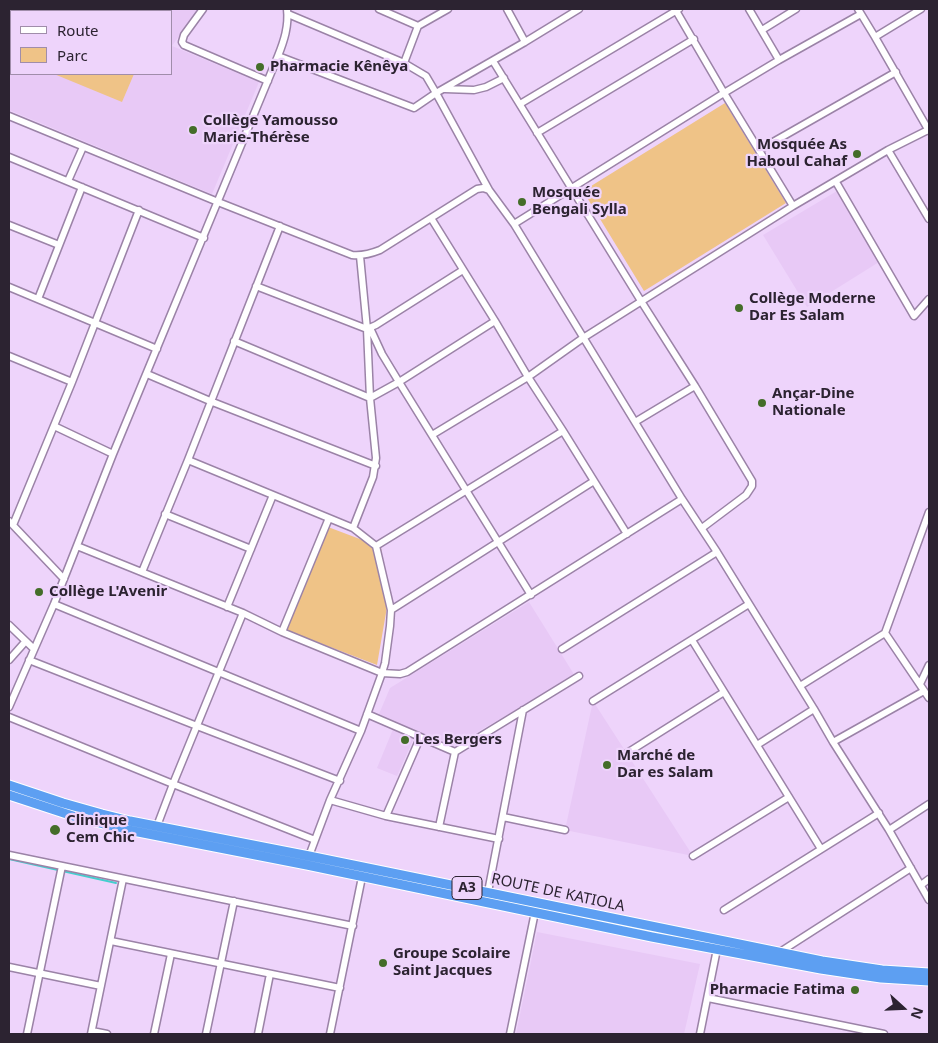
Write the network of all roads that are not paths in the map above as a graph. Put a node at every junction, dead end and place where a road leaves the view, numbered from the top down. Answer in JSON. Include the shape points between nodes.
{"nodes":[{"id":1,"x":203,"y":9,"type":"edge"},
{"id":2,"x":379,"y":9,"type":"edge"},
{"id":3,"x":448,"y":9,"type":"edge"},
{"id":4,"x":507,"y":9,"type":"edge"},
{"id":5,"x":579,"y":9,"type":"edge"},
{"id":6,"x":749,"y":9,"type":"edge"},
{"id":7,"x":796,"y":9,"type":"edge"},
{"id":8,"x":921,"y":9,"type":"edge"},
{"id":9,"x":678,"y":10,"type":"edge"},
{"id":10,"x":287,"y":12,"type":"edge"},
{"id":11,"x":859,"y":12,"type":"edge"},
{"id":12,"x":418,"y":26,"type":"junction"},
{"id":13,"x":762,"y":30,"type":"junction"},
{"id":14,"x":875,"y":37,"type":"junction"},
{"id":15,"x":694,"y":39,"type":"junction"},
{"id":16,"x":526,"y":42,"type":"junction"},
{"id":17,"x":278,"y":56,"type":"junction"},
{"id":18,"x":779,"y":60,"type":"junction"},
{"id":19,"x":493,"y":61,"type":"junction"},
{"id":20,"x":404,"y":63,"type":"junction"},
{"id":21,"x":896,"y":72,"type":"junction"},
{"id":22,"x":504,"y":78,"type":"junction"},
{"id":23,"x":268,"y":81,"type":"junction"},
{"id":24,"x":443,"y":89,"type":"junction"},
{"id":25,"x":436,"y":93,"type":"junction"},
{"id":26,"x":724,"y":93,"type":"junction"},
{"id":27,"x":520,"y":104,"type":"junction"},
{"id":28,"x":9,"y":116,"type":"edge"},
{"id":29,"x":929,"y":131,"type":"edge"},
{"id":30,"x":537,"y":133,"type":"junction"},
{"id":31,"x":82,"y":146,"type":"junction"},
{"id":32,"x":759,"y":150,"type":"junction"},
{"id":33,"x":888,"y":150,"type":"junction"},
{"id":34,"x":9,"y":156,"type":"edge"},
{"id":35,"x":68,"y":181,"type":"junction"},
{"id":36,"x":836,"y":182,"type":"junction"},
{"id":37,"x":82,"y":187,"type":"junction"},
{"id":38,"x":571,"y":188,"type":"junction"},
{"id":39,"x":489,"y":190,"type":"junction"},
{"id":40,"x":218,"y":202,"type":"junction"},
{"id":41,"x":794,"y":206,"type":"junction"},
{"id":42,"x":139,"y":210,"type":"junction"},
{"id":43,"x":431,"y":218,"type":"junction"},
{"id":44,"x":929,"y":220,"type":"edge"},
{"id":45,"x":514,"y":224,"type":"junction"},
{"id":46,"x":9,"y":225,"type":"edge"},
{"id":47,"x":280,"y":226,"type":"junction"},
{"id":48,"x":204,"y":238,"type":"junction"},
{"id":49,"x":59,"y":245,"type":"junction"},
{"id":50,"x":360,"y":256,"type":"junction"},
{"id":51,"x":463,"y":270,"type":"junction"},
{"id":52,"x":256,"y":286,"type":"junction"},
{"id":53,"x":9,"y":287,"type":"edge"},
{"id":54,"x":38,"y":299,"type":"junction"},
{"id":55,"x":929,"y":300,"type":"edge"},
{"id":56,"x":641,"y":301,"type":"junction"},
{"id":57,"x":495,"y":321,"type":"junction"},
{"id":58,"x":94,"y":323,"type":"junction"},
{"id":59,"x":368,"y":329,"type":"junction"},
{"id":60,"x":583,"y":338,"type":"junction"},
{"id":61,"x":234,"y":341,"type":"junction"},
{"id":62,"x":157,"y":349,"type":"junction"},
{"id":63,"x":10,"y":359,"type":"edge"},
{"id":64,"x":146,"y":374,"type":"junction"},
{"id":65,"x":528,"y":377,"type":"junction"},
{"id":66,"x":72,"y":382,"type":"junction"},
{"id":67,"x":399,"y":382,"type":"junction"},
{"id":68,"x":695,"y":386,"type":"junction"},
{"id":69,"x":370,"y":398,"type":"junction"},
{"id":70,"x":210,"y":401,"type":"junction"},
{"id":71,"x":635,"y":422,"type":"junction"},
{"id":72,"x":54,"y":426,"type":"junction"},
{"id":73,"x":563,"y":431,"type":"junction"},
{"id":74,"x":432,"y":435,"type":"junction"},
{"id":75,"x":113,"y":454,"type":"junction"},
{"id":76,"x":188,"y":460,"type":"junction"},
{"id":77,"x":376,"y":466,"type":"junction"},
{"id":78,"x":594,"y":481,"type":"junction"},
{"id":79,"x":467,"y":491,"type":"junction"},
{"id":80,"x":273,"y":495,"type":"junction"},
{"id":81,"x":682,"y":499,"type":"junction"},
{"id":82,"x":929,"y":512,"type":"edge"},
{"id":83,"x":165,"y":514,"type":"junction"},
{"id":84,"x":329,"y":518,"type":"junction"},
{"id":85,"x":11,"y":523,"type":"edge"},
{"id":86,"x":353,"y":528,"type":"junction"},
{"id":87,"x":702,"y":528,"type":"junction"},
{"id":88,"x":627,"y":534,"type":"junction"},
{"id":89,"x":498,"y":541,"type":"junction"},
{"id":90,"x":77,"y":546,"type":"junction"},
{"id":91,"x":376,"y":546,"type":"junction"},
{"id":92,"x":251,"y":549,"type":"junction"},
{"id":93,"x":717,"y":552,"type":"junction"},
{"id":94,"x":142,"y":572,"type":"junction"},
{"id":95,"x":64,"y":579,"type":"junction"},
{"id":96,"x":531,"y":595,"type":"junction"},
{"id":97,"x":54,"y":604,"type":"junction"},
{"id":98,"x":749,"y":604,"type":"junction"},
{"id":99,"x":227,"y":607,"type":"junction"},
{"id":100,"x":391,"y":610,"type":"junction"},
{"id":101,"x":243,"y":613,"type":"junction"},
{"id":102,"x":9,"y":625,"type":"edge"},
{"id":103,"x":282,"y":632,"type":"junction"},
{"id":104,"x":885,"y":633,"type":"junction"},
{"id":105,"x":692,"y":640,"type":"junction"},
{"id":106,"x":25,"y":642,"type":"junction"},
{"id":107,"x":34,"y":649,"type":"junction"},
{"id":108,"x":562,"y":649,"type":"dead end"},
{"id":109,"x":9,"y":660,"type":"edge"},
{"id":110,"x":29,"y":660,"type":"junction"},
{"id":111,"x":929,"y":665,"type":"edge"},
{"id":112,"x":220,"y":673,"type":"junction"},
{"id":113,"x":382,"y":673,"type":"junction"},
{"id":114,"x":579,"y":676,"type":"dead end"},
{"id":115,"x":920,"y":684,"type":"junction"},
{"id":116,"x":800,"y":686,"type":"junction"},
{"id":117,"x":924,"y":691,"type":"junction"},
{"id":118,"x":724,"y":692,"type":"junction"},
{"id":119,"x":929,"y":698,"type":"edge"},
{"id":120,"x":593,"y":701,"type":"dead end"},
{"id":121,"x":9,"y":707,"type":"edge"},
{"id":122,"x":814,"y":709,"type":"junction"},
{"id":123,"x":524,"y":710,"type":"junction"},
{"id":124,"x":366,"y":714,"type":"junction"},
{"id":125,"x":9,"y":717,"type":"edge"},
{"id":126,"x":197,"y":726,"type":"junction"},
{"id":127,"x":360,"y":731,"type":"junction"},
{"id":128,"x":420,"y":738,"type":"junction"},
{"id":129,"x":833,"y":742,"type":"junction"},
{"id":130,"x":757,"y":745,"type":"junction"},
{"id":131,"x":455,"y":752,"type":"junction"},
{"id":132,"x":627,"y":753,"type":"dead end"},
{"id":133,"x":340,"y":781,"type":"junction"},
{"id":134,"x":173,"y":784,"type":"junction"},
{"id":135,"x":9,"y":785,"type":"edge"},
{"id":136,"x":9,"y":795,"type":"edge"},
{"id":137,"x":789,"y":797,"type":"junction"},
{"id":138,"x":330,"y":800,"type":"junction"},
{"id":139,"x":929,"y":804,"type":"edge"},
{"id":140,"x":879,"y":813,"type":"junction"},
{"id":141,"x":386,"y":816,"type":"junction"},
{"id":142,"x":503,"y":817,"type":"junction"},
{"id":143,"x":158,"y":826,"type":"junction"},
{"id":144,"x":439,"y":827,"type":"junction"},
{"id":145,"x":565,"y":830,"type":"dead end"},
{"id":146,"x":889,"y":830,"type":"junction"},
{"id":147,"x":499,"y":839,"type":"junction"},
{"id":148,"x":316,"y":840,"type":"junction"},
{"id":149,"x":821,"y":849,"type":"junction"},
{"id":150,"x":9,"y":855,"type":"edge"},
{"id":151,"x":309,"y":856,"type":"junction"},
{"id":152,"x":692,"y":856,"type":"dead end"},
{"id":153,"x":62,"y":866,"type":"junction"},
{"id":154,"x":911,"y":868,"type":"junction"},
{"id":155,"x":362,"y":877,"type":"junction"},
{"id":156,"x":124,"y":879,"type":"junction"},
{"id":157,"x":929,"y":880,"type":"edge"},
{"id":158,"x":921,"y":885,"type":"junction"},
{"id":159,"x":488,"y":892,"type":"junction"},
{"id":160,"x":929,"y":900,"type":"edge"},
{"id":161,"x":234,"y":902,"type":"junction"},
{"id":162,"x":724,"y":910,"type":"dead end"},
{"id":163,"x":535,"y":912,"type":"junction"},
{"id":164,"x":353,"y":926,"type":"junction"},
{"id":165,"x":110,"y":941,"type":"junction"},
{"id":166,"x":717,"y":949,"type":"junction"},
{"id":167,"x":780,"y":952,"type":"junction"},
{"id":168,"x":171,"y":954,"type":"junction"},
{"id":169,"x":221,"y":964,"type":"junction"},
{"id":170,"x":9,"y":966,"type":"edge"},
{"id":171,"x":40,"y":973,"type":"junction"},
{"id":172,"x":929,"y":973,"type":"edge"},
{"id":173,"x":270,"y":974,"type":"junction"},
{"id":174,"x":929,"y":981,"type":"edge"},
{"id":175,"x":101,"y":986,"type":"junction"},
{"id":176,"x":340,"y":988,"type":"junction"},
{"id":177,"x":708,"y":998,"type":"junction"},
{"id":178,"x":866,"y":1032,"type":"edge"},
{"id":179,"x":92,"y":1033,"type":"edge"},
{"id":180,"x":27,"y":1034,"type":"edge"},
{"id":181,"x":107,"y":1034,"type":"edge"},
{"id":182,"x":154,"y":1034,"type":"edge"},
{"id":183,"x":206,"y":1034,"type":"edge"},
{"id":184,"x":258,"y":1034,"type":"edge"},
{"id":185,"x":330,"y":1034,"type":"edge"},
{"id":186,"x":510,"y":1034,"type":"edge"},
{"id":187,"x":700,"y":1034,"type":"edge"},
{"id":188,"x":884,"y":1034,"type":"edge"}],
"edges":[{"from":1,"to":23,"type":"street","via":[[184,36],[184,45]]},
{"from":2,"to":12,"type":"street"},
{"from":3,"to":12,"type":"street"},
{"from":4,"to":16,"type":"street"},
{"from":5,"to":16,"type":"street"},
{"from":6,"to":13,"type":"street"},
{"from":7,"to":13,"type":"street"},
{"from":8,"to":14,"type":"street"},
{"from":9,"to":15,"type":"street"},
{"from":9,"to":27,"type":"street"},
{"from":10,"to":17,"type":"street","via":[[287,28]]},
{"from":10,"to":20,"type":"street"},
{"from":11,"to":14,"type":"street"},
{"from":11,"to":18,"type":"street"},
{"from":12,"to":20,"type":"street"},
{"from":13,"to":18,"type":"street"},
{"from":14,"to":21,"type":"street"},
{"from":15,"to":26,"type":"street"},
{"from":15,"to":30,"type":"street"},
{"from":16,"to":19,"type":"street"},
{"from":17,"to":23,"type":"street"},
{"from":17,"to":25,"type":"street","via":[[412,108]]},
{"from":18,"to":26,"type":"street"},
{"from":19,"to":22,"type":"street"},
{"from":19,"to":24,"type":"street"},
{"from":20,"to":25,"type":"street","via":[[426,76]]},
{"from":21,"to":29,"type":"street"},
{"from":21,"to":32,"type":"street"},
{"from":22,"to":24,"type":"street","via":[[474,90]]},
{"from":22,"to":27,"type":"street"},
{"from":23,"to":40,"type":"street"},
{"from":24,"to":25,"type":"street"},
{"from":25,"to":39,"type":"street"},
{"from":26,"to":32,"type":"street"},
{"from":26,"to":38,"type":"street"},
{"from":27,"to":30,"type":"street"},
{"from":28,"to":31,"type":"street"},
{"from":29,"to":33,"type":"street"},
{"from":30,"to":38,"type":"street"},
{"from":31,"to":35,"type":"street"},
{"from":31,"to":40,"type":"street"},
{"from":32,"to":41,"type":"street"},
{"from":33,"to":36,"type":"street"},
{"from":33,"to":44,"type":"street"},
{"from":34,"to":35,"type":"street"},
{"from":35,"to":37,"type":"street"},
{"from":36,"to":41,"type":"street"},
{"from":36,"to":55,"type":"street","via":[[914,316]]},
{"from":37,"to":42,"type":"street"},
{"from":37,"to":49,"type":"street"},
{"from":38,"to":45,"type":"street"},
{"from":38,"to":56,"type":"street"},
{"from":39,"to":43,"type":"street","via":[[477,189]]},
{"from":39,"to":45,"type":"street"},
{"from":40,"to":47,"type":"street"},
{"from":40,"to":48,"type":"street"},
{"from":41,"to":56,"type":"street"},
{"from":42,"to":48,"type":"street"},
{"from":42,"to":58,"type":"street"},
{"from":43,"to":50,"type":"street","via":[[380,250]]},
{"from":43,"to":51,"type":"street"},
{"from":45,"to":60,"type":"street"},
{"from":46,"to":49,"type":"street"},
{"from":47,"to":50,"type":"street"},
{"from":47,"to":52,"type":"street"},
{"from":48,"to":62,"type":"street"},
{"from":49,"to":54,"type":"street"},
{"from":50,"to":59,"type":"street"},
{"from":51,"to":57,"type":"street"},
{"from":51,"to":59,"type":"street"},
{"from":52,"to":59,"type":"street"},
{"from":52,"to":61,"type":"street"},
{"from":53,"to":54,"type":"street"},
{"from":54,"to":58,"type":"street"},
{"from":56,"to":60,"type":"street"},
{"from":56,"to":68,"type":"street"},
{"from":57,"to":65,"type":"street"},
{"from":57,"to":67,"type":"street"},
{"from":58,"to":62,"type":"street"},
{"from":58,"to":66,"type":"street"},
{"from":59,"to":67,"type":"street"},
{"from":59,"to":69,"type":"street"},
{"from":60,"to":65,"type":"street"},
{"from":60,"to":71,"type":"street"},
{"from":61,"to":69,"type":"street"},
{"from":61,"to":70,"type":"street"},
{"from":62,"to":64,"type":"street"},
{"from":63,"to":66,"type":"street"},
{"from":64,"to":70,"type":"street"},
{"from":64,"to":75,"type":"street"},
{"from":65,"to":73,"type":"street"},
{"from":65,"to":74,"type":"street"},
{"from":66,"to":72,"type":"street"},
{"from":67,"to":69,"type":"street"},
{"from":67,"to":74,"type":"street"},
{"from":68,"to":71,"type":"street"},
{"from":68,"to":87,"type":"street","via":[[752,481],[746,495]]},
{"from":69,"to":77,"type":"street"},
{"from":70,"to":76,"type":"street"},
{"from":70,"to":77,"type":"street"},
{"from":71,"to":81,"type":"street"},
{"from":72,"to":75,"type":"street"},
{"from":72,"to":85,"type":"street"},
{"from":73,"to":78,"type":"street"},
{"from":73,"to":79,"type":"street"},
{"from":74,"to":79,"type":"street"},
{"from":75,"to":90,"type":"street"},
{"from":76,"to":80,"type":"street"},
{"from":76,"to":83,"type":"street"},
{"from":77,"to":86,"type":"street"},
{"from":78,"to":88,"type":"street"},
{"from":78,"to":89,"type":"street"},
{"from":79,"to":89,"type":"street"},
{"from":79,"to":91,"type":"street"},
{"from":80,"to":84,"type":"street"},
{"from":80,"to":92,"type":"street"},
{"from":81,"to":87,"type":"street"},
{"from":81,"to":88,"type":"street"},
{"from":82,"to":104,"type":"street"},
{"from":83,"to":92,"type":"street"},
{"from":83,"to":94,"type":"street"},
{"from":84,"to":86,"type":"street"},
{"from":84,"to":103,"type":"street"},
{"from":85,"to":95,"type":"street"},
{"from":86,"to":91,"type":"street"},
{"from":87,"to":93,"type":"street"},
{"from":88,"to":96,"type":"street"},
{"from":89,"to":96,"type":"street"},
{"from":89,"to":100,"type":"street"},
{"from":90,"to":94,"type":"street"},
{"from":90,"to":95,"type":"street"},
{"from":91,"to":100,"type":"street"},
{"from":92,"to":99,"type":"street"},
{"from":93,"to":98,"type":"street"},
{"from":93,"to":108,"type":"street"},
{"from":94,"to":99,"type":"street"},
{"from":95,"to":97,"type":"street"},
{"from":96,"to":113,"type":"street","via":[[407,672]]},
{"from":97,"to":107,"type":"street"},
{"from":97,"to":112,"type":"street"},
{"from":98,"to":105,"type":"street"},
{"from":98,"to":116,"type":"street"},
{"from":99,"to":101,"type":"street"},
{"from":100,"to":113,"type":"street"},
{"from":101,"to":103,"type":"street"},
{"from":101,"to":112,"type":"street"},
{"from":102,"to":106,"type":"street"},
{"from":103,"to":113,"type":"street"},
{"from":104,"to":115,"type":"street"},
{"from":104,"to":116,"type":"street"},
{"from":105,"to":118,"type":"street"},
{"from":105,"to":120,"type":"street"},
{"from":106,"to":107,"type":"street"},
{"from":106,"to":109,"type":"street"},
{"from":107,"to":110,"type":"street"},
{"from":110,"to":121,"type":"street"},
{"from":110,"to":126,"type":"street"},
{"from":111,"to":115,"type":"street"},
{"from":112,"to":126,"type":"street"},
{"from":112,"to":127,"type":"street"},
{"from":113,"to":124,"type":"street"},
{"from":114,"to":123,"type":"street"},
{"from":115,"to":117,"type":"street"},
{"from":116,"to":122,"type":"street"},
{"from":117,"to":119,"type":"street"},
{"from":117,"to":129,"type":"street"},
{"from":118,"to":130,"type":"street"},
{"from":118,"to":132,"type":"street"},
{"from":122,"to":129,"type":"street"},
{"from":122,"to":130,"type":"street"},
{"from":123,"to":131,"type":"street"},
{"from":123,"to":142,"type":"street"},
{"from":124,"to":127,"type":"street"},
{"from":124,"to":128,"type":"street"},
{"from":125,"to":134,"type":"street"},
{"from":126,"to":133,"type":"street"},
{"from":126,"to":134,"type":"street"},
{"from":127,"to":133,"type":"street"},
{"from":128,"to":131,"type":"street"},
{"from":128,"to":141,"type":"street"},
{"from":129,"to":140,"type":"street"},
{"from":130,"to":137,"type":"street"},
{"from":131,"to":144,"type":"street"},
{"from":133,"to":138,"type":"street"},
{"from":134,"to":143,"type":"street"},
{"from":134,"to":148,"type":"street"},
{"from":135,"to":143,"type":"highway","name":"ROUTE DE KATIOLA","number":"A3","via":[[63,804]]},
{"from":136,"to":155,"type":"highway","name":"ROUTE DE KATIOLA","number":"A3","via":[[109,826]]},
{"from":137,"to":149,"type":"street"},
{"from":137,"to":152,"type":"street"},
{"from":138,"to":141,"type":"street"},
{"from":138,"to":148,"type":"street"},
{"from":139,"to":146,"type":"street"},
{"from":140,"to":146,"type":"street"},
{"from":140,"to":149,"type":"street"},
{"from":141,"to":144,"type":"street"},
{"from":142,"to":145,"type":"street"},
{"from":142,"to":147,"type":"street"},
{"from":143,"to":151,"type":"highway","name":"ROUTE DE KATIOLA","number":"A3"},
{"from":144,"to":147,"type":"street"},
{"from":146,"to":154,"type":"street"},
{"from":147,"to":159,"type":"street"},
{"from":148,"to":151,"type":"street"},
{"from":149,"to":162,"type":"street"},
{"from":150,"to":153,"type":"street"},
{"from":151,"to":159,"type":"highway","name":"ROUTE DE KATIOLA","number":"A3"},
{"from":153,"to":156,"type":"street"},
{"from":153,"to":171,"type":"street"},
{"from":154,"to":158,"type":"street"},
{"from":154,"to":167,"type":"street"},
{"from":155,"to":163,"type":"highway","name":"ROUTE DE KATIOLA","number":"A3"},
{"from":155,"to":164,"type":"street"},
{"from":156,"to":161,"type":"street"},
{"from":156,"to":165,"type":"street"},
{"from":157,"to":158,"type":"street"},
{"from":158,"to":160,"type":"street"},
{"from":159,"to":167,"type":"highway","name":"ROUTE DE KATIOLA","number":"A3"},
{"from":161,"to":164,"type":"street"},
{"from":161,"to":169,"type":"street"},
{"from":163,"to":166,"type":"highway","name":"ROUTE DE KATIOLA","number":"A3"},
{"from":163,"to":186,"type":"street"},
{"from":164,"to":176,"type":"street"},
{"from":165,"to":168,"type":"street"},
{"from":165,"to":175,"type":"street"},
{"from":166,"to":174,"type":"highway","name":"ROUTE DE KATIOLA","number":"A3","via":[[846,973]]},
{"from":166,"to":177,"type":"street"},
{"from":167,"to":172,"type":"highway","name":"ROUTE DE KATIOLA","number":"A3","via":[[865,968]]},
{"from":168,"to":169,"type":"street"},
{"from":168,"to":182,"type":"street"},
{"from":169,"to":173,"type":"street"},
{"from":169,"to":183,"type":"street"},
{"from":170,"to":171,"type":"street"},
{"from":171,"to":175,"type":"street"},
{"from":171,"to":180,"type":"street"},
{"from":173,"to":176,"type":"street"},
{"from":173,"to":184,"type":"street"},
{"from":175,"to":179,"type":"street"},
{"from":176,"to":185,"type":"street"},
{"from":177,"to":178,"type":"street"},
{"from":177,"to":187,"type":"street"},
{"from":178,"to":188,"type":"street"},
{"from":179,"to":181,"type":"street"}]}
